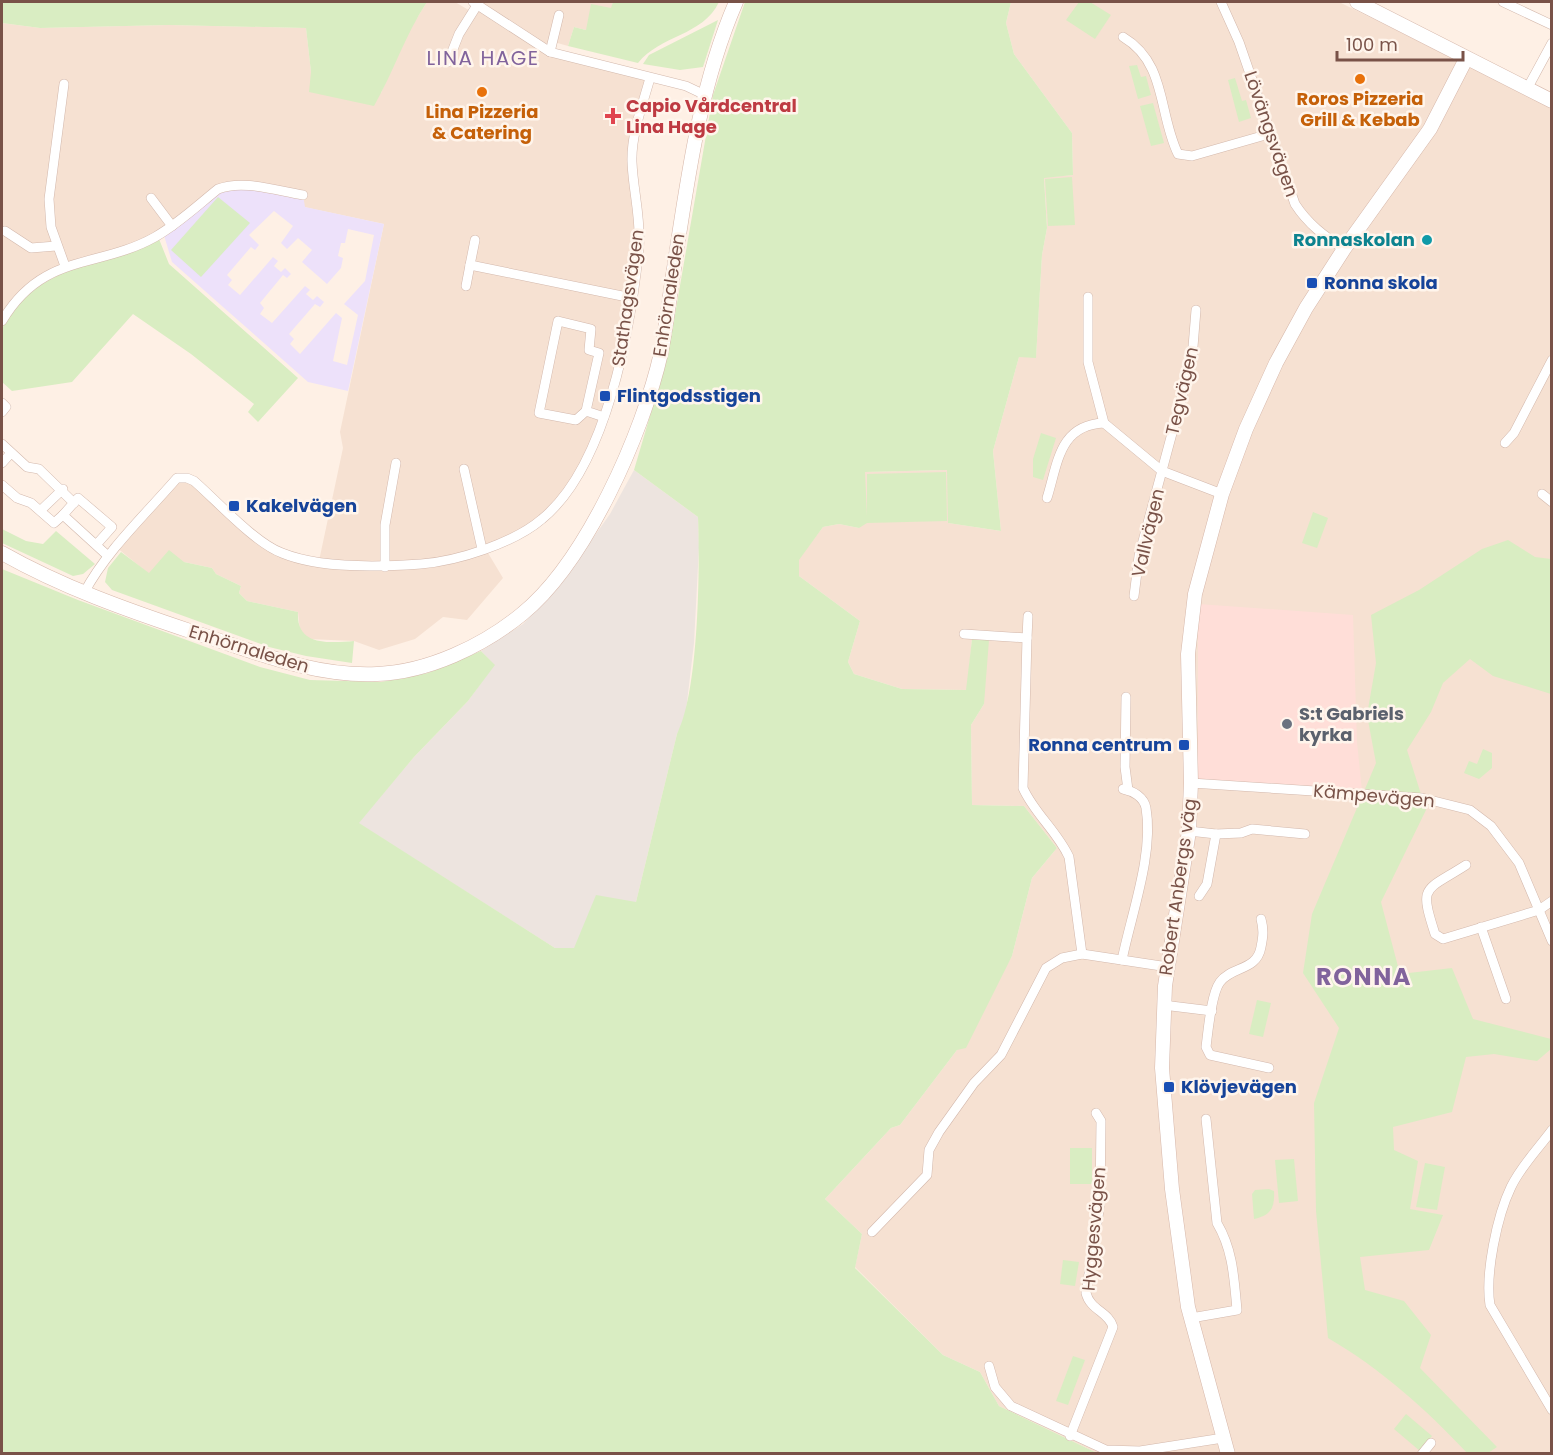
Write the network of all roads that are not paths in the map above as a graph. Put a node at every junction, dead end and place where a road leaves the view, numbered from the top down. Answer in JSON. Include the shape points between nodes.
{"nodes":[{"id":1,"x":476,"y":2,"type":"edge"},
{"id":2,"x":736,"y":2,"type":"edge"},
{"id":3,"x":1221,"y":2,"type":"edge"},
{"id":4,"x":1357,"y":2,"type":"edge"},
{"id":5,"x":1503,"y":2,"type":"edge"},
{"id":6,"x":559,"y":15,"type":"dead end"},
{"id":7,"x":1551,"y":25,"type":"edge"},
{"id":8,"x":1123,"y":37,"type":"dead end"},
{"id":9,"x":1551,"y":43,"type":"edge"},
{"id":10,"x":550,"y":52,"type":"junction"},
{"id":11,"x":1466,"y":59,"type":"junction"},
{"id":12,"x":448,"y":62,"type":"dead end"},
{"id":13,"x":650,"y":78,"type":"junction"},
{"id":14,"x":64,"y":84,"type":"dead end"},
{"id":15,"x":1527,"y":89,"type":"junction"},
{"id":16,"x":705,"y":95,"type":"junction"},
{"id":17,"x":1551,"y":101,"type":"edge"},
{"id":18,"x":1269,"y":134,"type":"junction"},
{"id":19,"x":303,"y":195,"type":"dead end"},
{"id":20,"x":151,"y":198,"type":"dead end"},
{"id":21,"x":172,"y":226,"type":"junction"},
{"id":22,"x":5,"y":231,"type":"dead end"},
{"id":23,"x":476,"y":240,"type":"dead end"},
{"id":24,"x":56,"y":246,"type":"junction"},
{"id":25,"x":1344,"y":249,"type":"junction"},
{"id":26,"x":470,"y":265,"type":"junction"},
{"id":27,"x":65,"y":266,"type":"junction"},
{"id":28,"x":466,"y":286,"type":"dead end"},
{"id":29,"x":1088,"y":297,"type":"dead end"},
{"id":30,"x":632,"y":298,"type":"junction"},
{"id":31,"x":1196,"y":310,"type":"dead end"},
{"id":32,"x":2,"y":321,"type":"edge"},
{"id":33,"x":1551,"y":360,"type":"edge"},
{"id":34,"x":586,"y":411,"type":"junction"},
{"id":35,"x":604,"y":417,"type":"junction"},
{"id":36,"x":1104,"y":423,"type":"junction"},
{"id":37,"x":1505,"y":443,"type":"dead end"},
{"id":38,"x":2,"y":444,"type":"edge"},
{"id":39,"x":11,"y":453,"type":"junction"},
{"id":40,"x":2,"y":463,"type":"edge"},
{"id":41,"x":396,"y":463,"type":"dead end"},
{"id":42,"x":464,"y":469,"type":"dead end"},
{"id":43,"x":1162,"y":471,"type":"junction"},
{"id":44,"x":2,"y":485,"type":"edge"},
{"id":45,"x":63,"y":489,"type":"junction"},
{"id":46,"x":1222,"y":494,"type":"junction"},
{"id":47,"x":1542,"y":494,"type":"dead end"},
{"id":48,"x":1047,"y":498,"type":"dead end"},
{"id":49,"x":1551,"y":502,"type":"edge"},
{"id":50,"x":74,"y":503,"type":"junction"},
{"id":51,"x":40,"y":510,"type":"junction"},
{"id":52,"x":63,"y":515,"type":"junction"},
{"id":53,"x":96,"y":545,"type":"junction"},
{"id":54,"x":482,"y":549,"type":"junction"},
{"id":55,"x":2,"y":553,"type":"edge"},
{"id":56,"x":108,"y":556,"type":"junction"},
{"id":57,"x":385,"y":567,"type":"junction"},
{"id":58,"x":84,"y":593,"type":"junction"},
{"id":59,"x":1134,"y":596,"type":"dead end"},
{"id":60,"x":1028,"y":616,"type":"dead end"},
{"id":61,"x":964,"y":634,"type":"dead end"},
{"id":62,"x":1027,"y":638,"type":"junction"},
{"id":63,"x":1126,"y":697,"type":"dead end"},
{"id":64,"x":1191,"y":783,"type":"junction"},
{"id":65,"x":1189,"y":831,"type":"junction"},
{"id":66,"x":1216,"y":834,"type":"junction"},
{"id":67,"x":1305,"y":834,"type":"dead end"},
{"id":68,"x":1466,"y":865,"type":"dead end"},
{"id":69,"x":1199,"y":896,"type":"dead end"},
{"id":70,"x":1551,"y":902,"type":"edge"},
{"id":71,"x":1539,"y":910,"type":"junction"},
{"id":72,"x":1261,"y":919,"type":"dead end"},
{"id":73,"x":1481,"y":927,"type":"junction"},
{"id":74,"x":1551,"y":941,"type":"edge"},
{"id":75,"x":1082,"y":954,"type":"junction"},
{"id":76,"x":1122,"y":960,"type":"junction"},
{"id":77,"x":1168,"y":967,"type":"junction"},
{"id":78,"x":1506,"y":999,"type":"dead end"},
{"id":79,"x":1164,"y":1005,"type":"junction"},
{"id":80,"x":1212,"y":1011,"type":"junction"},
{"id":81,"x":1269,"y":1068,"type":"dead end"},
{"id":82,"x":1096,"y":1113,"type":"dead end"},
{"id":83,"x":1206,"y":1119,"type":"dead end"},
{"id":84,"x":1551,"y":1130,"type":"edge"},
{"id":85,"x":872,"y":1232,"type":"dead end"},
{"id":86,"x":1191,"y":1318,"type":"junction"},
{"id":87,"x":989,"y":1366,"type":"dead end"},
{"id":88,"x":1551,"y":1410,"type":"edge"},
{"id":89,"x":1070,"y":1436,"type":"junction"},
{"id":90,"x":1223,"y":1438,"type":"junction"},
{"id":91,"x":1431,"y":1443,"type":"dead end"},
{"id":92,"x":1228,"y":1454,"type":"edge"},
{"id":93,"x":1422,"y":1454,"type":"edge"}],
"edges":[{"from":1,"to":10,"type":"street"},
{"from":1,"to":12,"type":"street"},
{"from":2,"to":16,"type":"street","name":"Enhörnaleden"},
{"from":3,"to":18,"type":"street","name":"Lövängsvägen","via":[[1239,42]]},
{"from":4,"to":11,"type":"street"},
{"from":5,"to":7,"type":"street"},
{"from":6,"to":10,"type":"street"},
{"from":8,"to":18,"type":"street","via":[[1142,51],[1154,70],[1178,154],[1192,156]]},
{"from":9,"to":15,"type":"street"},
{"from":10,"to":13,"type":"street"},
{"from":11,"to":15,"type":"street"},
{"from":11,"to":25,"type":"street","name":"Robert Anbergs väg","via":[[1430,129]]},
{"from":13,"to":16,"type":"street"},
{"from":13,"to":30,"type":"street","name":"Stathagsvägen","via":[[633,146],[639,235]]},
{"from":14,"to":24,"type":"street","via":[[49,199]]},
{"from":15,"to":17,"type":"street"},
{"from":16,"to":58,"type":"street","name":"Enhörnaleden","via":[[685,193],[661,352],[649,395],[624,464],[598,512],[562,570],[523,614],[476,644],[446,657],[377,674],[308,669]]},
{"from":18,"to":25,"type":"street","name":"Lövängsvägen","via":[[1301,212],[1317,231]]},
{"from":19,"to":21,"type":"street","via":[[240,184],[226,186]]},
{"from":20,"to":21,"type":"street"},
{"from":21,"to":27,"type":"street","via":[[154,238]]},
{"from":22,"to":24,"type":"street","via":[[31,248]]},
{"from":23,"to":26,"type":"street"},
{"from":24,"to":27,"type":"street"},
{"from":25,"to":46,"type":"street","name":"Robert Anbergs väg","via":[[1306,308],[1261,393]]},
{"from":26,"to":28,"type":"street"},
{"from":26,"to":30,"type":"street"},
{"from":27,"to":32,"type":"street","via":[[29,288]]},
{"from":29,"to":36,"type":"street","via":[[1088,362]]},
{"from":30,"to":35,"type":"street","name":"Stathagsvägen"},
{"from":31,"to":43,"type":"street","name":"Tegvägen","via":[[1192,359]]},
{"from":33,"to":37,"type":"street","via":[[1514,433]]},
{"from":34,"to":34,"type":"street","via":[[599,353],[589,350],[591,329],[558,321],[538,413],[576,420]]},
{"from":34,"to":35,"type":"street"},
{"from":35,"to":54,"type":"street","name":"Stathagsvägen","via":[[569,488],[552,509],[524,533]]},
{"from":36,"to":43,"type":"street"},
{"from":36,"to":48,"type":"street","via":[[1078,430],[1065,440]]},
{"from":38,"to":39,"type":"street"},
{"from":39,"to":40,"type":"street"},
{"from":39,"to":45,"type":"street"},
{"from":41,"to":57,"type":"street","via":[[385,525]]},
{"from":42,"to":54,"type":"street"},
{"from":43,"to":46,"type":"street"},
{"from":43,"to":59,"type":"street","name":"Vallvägen","via":[[1139,556]]},
{"from":44,"to":51,"type":"street"},
{"from":45,"to":50,"type":"street","via":[[63,494]]},
{"from":45,"to":51,"type":"street"},
{"from":46,"to":64,"type":"street","name":"Robert Anbergs väg","via":[[1202,564],[1190,628]]},
{"from":47,"to":49,"type":"street"},
{"from":50,"to":52,"type":"street"},
{"from":50,"to":53,"type":"street","via":[[78,498],[112,527]]},
{"from":51,"to":52,"type":"street","via":[[54,523]]},
{"from":52,"to":53,"type":"street"},
{"from":53,"to":56,"type":"street"},
{"from":54,"to":57,"type":"street","name":"Stathagsvägen","via":[[435,563]]},
{"from":55,"to":58,"type":"street","name":"Enhörnaleden"},
{"from":56,"to":57,"type":"street","name":"Stathagsvägen","via":[[177,478],[187,478],[282,553],[330,563]]},
{"from":56,"to":58,"type":"street"},
{"from":60,"to":62,"type":"street"},
{"from":61,"to":62,"type":"street"},
{"from":62,"to":75,"type":"street","via":[[1023,788],[1069,857]]},
{"from":63,"to":76,"type":"street","via":[[1125,789],[1138,795],[1146,806],[1146,848]]},
{"from":64,"to":65,"type":"street","name":"Robert Anbergs väg"},
{"from":64,"to":71,"type":"street","name":"Kämpevägen","via":[[1422,798],[1463,807],[1491,826],[1506,843],[1519,862]]},
{"from":65,"to":66,"type":"street"},
{"from":65,"to":77,"type":"street","name":"Robert Anbergs väg"},
{"from":66,"to":67,"type":"street","via":[[1252,829]]},
{"from":66,"to":69,"type":"street","via":[[1207,884]]},
{"from":68,"to":73,"type":"street","via":[[1428,889],[1425,901],[1435,934],[1443,939]]},
{"from":70,"to":71,"type":"street"},
{"from":71,"to":73,"type":"street"},
{"from":71,"to":74,"type":"street","name":"Kämpevägen"},
{"from":72,"to":80,"type":"street","via":[[1264,930],[1259,956],[1251,965],[1230,973],[1218,983]]},
{"from":73,"to":78,"type":"street"},
{"from":75,"to":76,"type":"street"},
{"from":75,"to":85,"type":"street","via":[[1053,962],[1039,977],[1001,1055],[974,1083],[939,1132],[929,1150],[927,1175]]},
{"from":76,"to":77,"type":"street"},
{"from":77,"to":79,"type":"street","name":"Robert Anbergs väg"},
{"from":79,"to":80,"type":"street"},
{"from":79,"to":86,"type":"street","name":"Robert Anbergs väg","via":[[1162,1068],[1172,1189]]},
{"from":80,"to":81,"type":"street","via":[[1206,1047],[1210,1055]]},
{"from":82,"to":89,"type":"street","name":"Hyggesvägen","via":[[1101,1121],[1101,1187],[1086,1293],[1089,1302],[1111,1320],[1113,1327]]},
{"from":83,"to":86,"type":"street","via":[[1216,1222],[1233,1263],[1236,1310]]},
{"from":84,"to":88,"type":"street","via":[[1510,1188],[1488,1291],[1490,1305]]},
{"from":86,"to":90,"type":"street","name":"Robert Anbergs väg"},
{"from":87,"to":89,"type":"street","via":[[995,1387],[1011,1406]]},
{"from":89,"to":90,"type":"street","via":[[1106,1450],[1124,1452],[1175,1448]]},
{"from":90,"to":92,"type":"street","name":"Robert Anbergs väg"},
{"from":91,"to":93,"type":"street"}]}
